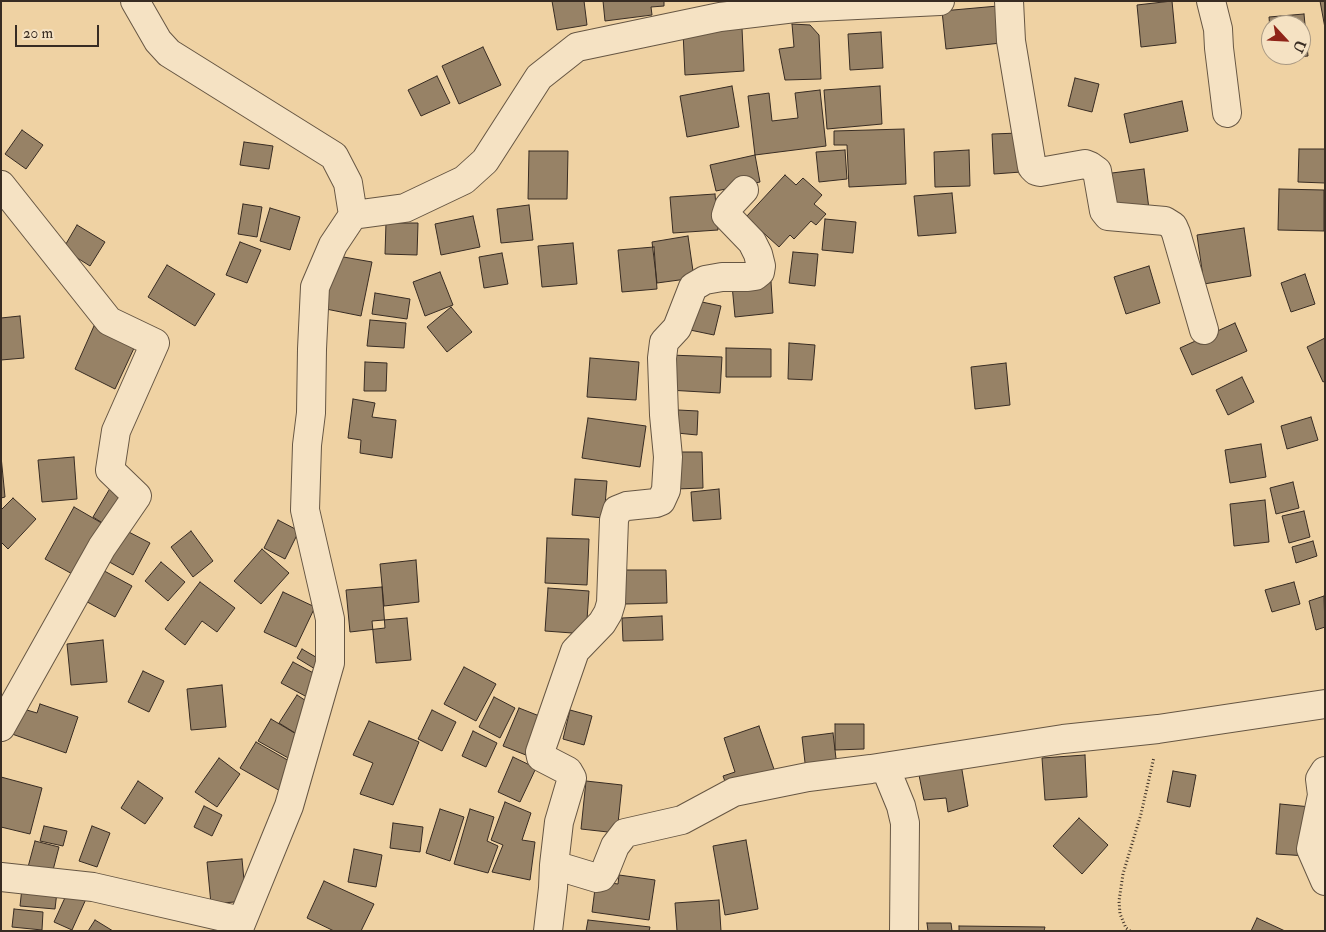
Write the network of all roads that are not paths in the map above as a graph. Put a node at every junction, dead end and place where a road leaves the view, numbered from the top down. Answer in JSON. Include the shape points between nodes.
{"nodes":[{"id":1,"x":135,"y":1,"type":"edge"},
{"id":2,"x":940,"y":1,"type":"edge"},
{"id":3,"x":1009,"y":1,"type":"edge"},
{"id":4,"x":1211,"y":1,"type":"edge"},
{"id":5,"x":879,"y":3,"type":"edge"},
{"id":6,"x":795,"y":5,"type":"edge"},
{"id":7,"x":1227,"y":113,"type":"dead end"},
{"id":8,"x":1,"y":185,"type":"edge"},
{"id":9,"x":744,"y":190,"type":"dead end"},
{"id":10,"x":353,"y":215,"type":"junction"},
{"id":11,"x":1204,"y":330,"type":"dead end"},
{"id":12,"x":1325,"y":704,"type":"edge"},
{"id":13,"x":1,"y":727,"type":"edge"},
{"id":14,"x":884,"y":767,"type":"junction"},
{"id":15,"x":1325,"y":771,"type":"edge"},
{"id":16,"x":554,"y":865,"type":"junction"},
{"id":17,"x":1,"y":876,"type":"edge"},
{"id":18,"x":1325,"y":881,"type":"edge"},
{"id":19,"x":239,"y":926,"type":"edge"},
{"id":20,"x":548,"y":931,"type":"edge"},
{"id":21,"x":904,"y":931,"type":"edge"}],
"edges":[{"from":1,"to":10,"type":"street","via":[[158,41],[169,53],[334,156],[348,183]]},
{"from":2,"to":5,"type":"street"},
{"from":3,"to":11,"type":"street","via":[[1011,41],[1032,167],[1040,172],[1085,164],[1090,166],[1096,171],[1104,211],[1108,216],[1165,221],[1172,226]]},
{"from":4,"to":7,"type":"street","via":[[1218,30]]},
{"from":5,"to":6,"type":"street"},
{"from":6,"to":10,"type":"street","via":[[577,47],[539,77],[485,161],[464,180],[405,208]]},
{"from":8,"to":13,"type":"street","via":[[109,321],[155,344],[116,432],[110,470],[137,496],[102,547]]},
{"from":9,"to":16,"type":"street","via":[[729,206],[726,215],[752,242],[758,254],[760,272],[755,276],[706,280],[693,287],[677,328],[664,342],[666,490],[661,501],[617,510],[608,613],[575,651],[542,746],[541,757],[568,771],[572,778],[560,822]]},
{"from":10,"to":19,"type":"street","via":[[333,244],[315,286],[306,510],[330,619],[330,663],[289,806]]},
{"from":12,"to":14,"type":"street"},
{"from":14,"to":16,"type":"street","via":[[808,777],[734,792],[682,820],[625,833],[605,871],[597,878]]},
{"from":14,"to":21,"type":"street","via":[[905,823]]},
{"from":15,"to":18,"type":"street","via":[[1320,779],[1322,795],[1311,849]]},
{"from":16,"to":20,"type":"street"},
{"from":17,"to":19,"type":"street","via":[[93,887]]}]}
